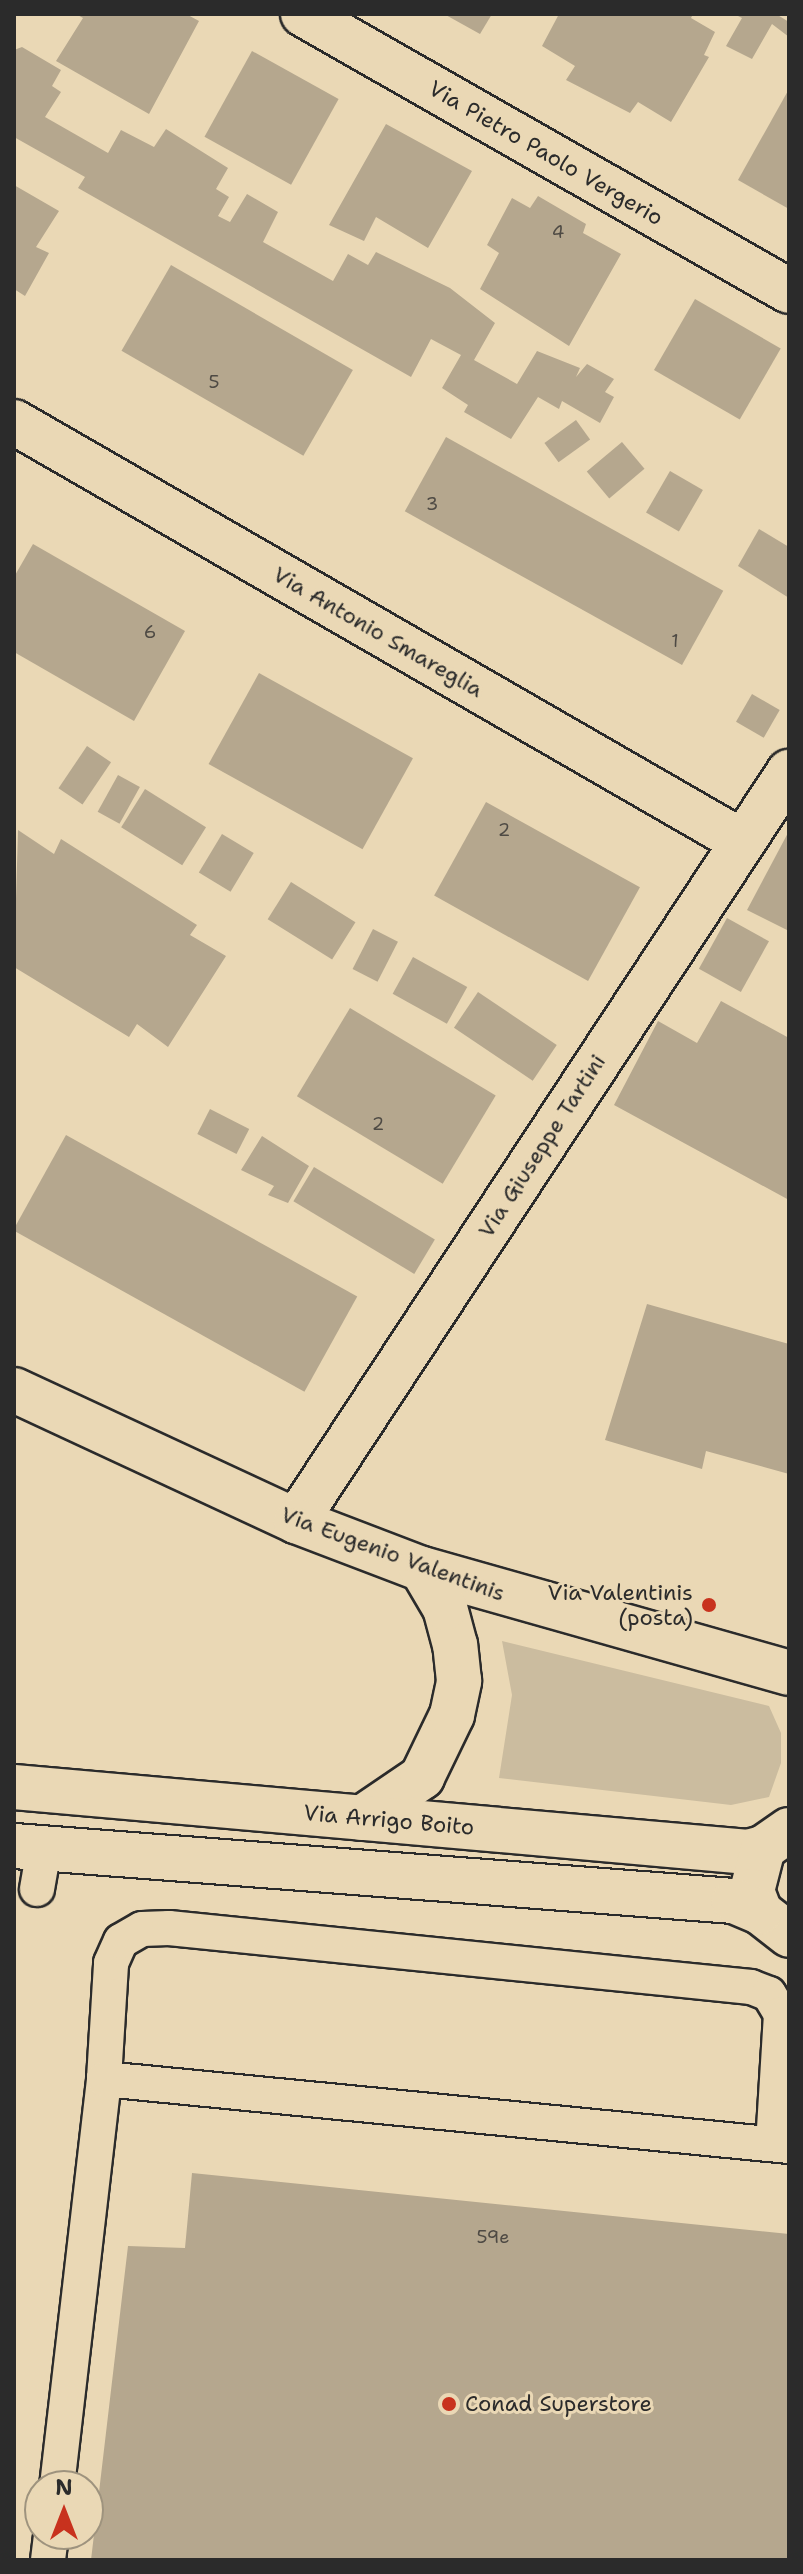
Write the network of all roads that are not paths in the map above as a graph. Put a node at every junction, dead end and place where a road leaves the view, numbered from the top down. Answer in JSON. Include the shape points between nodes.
{"nodes":[{"id":1,"x":303,"y":14,"type":"edge"},
{"id":2,"x":789,"y":291,"type":"edge"},
{"id":3,"x":14,"y":422,"type":"edge"},
{"id":4,"x":789,"y":772,"type":"edge"},
{"id":5,"x":741,"y":841,"type":"junction"},
{"id":6,"x":14,"y":1390,"type":"edge"},
{"id":7,"x":296,"y":1521,"type":"junction"},
{"id":8,"x":422,"y":1569,"type":"junction"},
{"id":9,"x":789,"y":1673,"type":"edge"},
{"id":10,"x":14,"y":1787,"type":"edge"},
{"id":11,"x":362,"y":1818,"type":"junction"},
{"id":12,"x":780,"y":1832,"type":"edge"},
{"id":13,"x":32,"y":1862,"type":"edge"},
{"id":14,"x":774,"y":1923,"type":"edge"},
{"id":15,"x":104,"y":2079,"type":"junction"},
{"id":16,"x":781,"y":2145,"type":"edge"},
{"id":17,"x":59,"y":2470,"type":"edge"}],
"edges":[{"from":1,"to":2,"type":"main road","name":"Via Pietro Paolo Vergerio"},
{"from":3,"to":5,"type":"main road","name":"Via Antonio Smareglia"},
{"from":4,"to":5,"type":"main road","name":"Via Giuseppe Tartini"},
{"from":5,"to":7,"type":"main road","name":"Via Giuseppe Tartini"},
{"from":6,"to":7,"type":"main road","name":"Via Eugenio Valentinis"},
{"from":7,"to":8,"type":"main road","name":"Via Eugenio Valentinis"},
{"from":8,"to":9,"type":"main road","name":"Via Eugenio Valentinis"},
{"from":8,"to":11,"type":"main road","via":[[445,1608],[455,1645],[459,1681],[452,1715],[422,1777]]},
{"from":10,"to":11,"type":"main road","name":"Via Arrigo Boito"},
{"from":11,"to":12,"type":"main road","name":"Via Arrigo Boito","via":[[748,1852]]},
{"from":12,"to":14,"type":"main road","via":[[752,1891]]},
{"from":13,"to":14,"type":"main road","via":[[734,1901]]},
{"from":15,"to":16,"type":"lane"},
{"from":15,"to":16,"type":"lane","via":[[111,1963],[131,1935],[169,1928],[751,1987],[769,1994],[781,2014]]},
{"from":15,"to":17,"type":"lane"}]}
